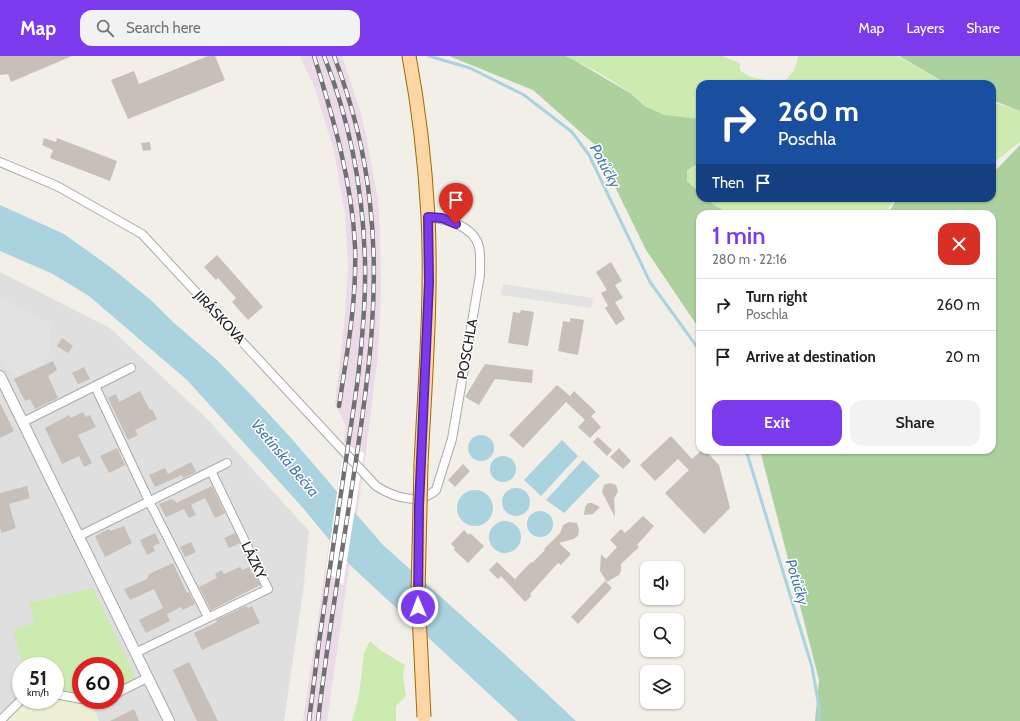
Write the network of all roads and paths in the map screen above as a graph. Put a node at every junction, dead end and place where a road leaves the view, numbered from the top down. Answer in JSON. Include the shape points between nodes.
{"nodes":[{"id":1,"x":409,"y":56,"type":"edge"},
{"id":2,"x":0,"y":162,"type":"edge"},
{"id":3,"x":428,"y":217,"type":"junction"},
{"id":4,"x":131,"y":368,"type":"dead end"},
{"id":5,"x":0,"y":376,"type":"edge"},
{"id":6,"x":96,"y":386,"type":"junction"},
{"id":7,"x":23,"y":422,"type":"junction"},
{"id":8,"x":227,"y":463,"type":"dead end"},
{"id":9,"x":211,"y":471,"type":"junction"},
{"id":10,"x":417,"y":498,"type":"joint"},
{"id":11,"x":149,"y":501,"type":"junction"},
{"id":12,"x":79,"y":536,"type":"junction"},
{"id":13,"x":208,"y":617,"type":"junction"},
{"id":14,"x":136,"y":653,"type":"junction"},
{"id":15,"x":147,"y":678,"type":"junction"},
{"id":16,"x":124,"y":690,"type":"edge"},
{"id":17,"x":12,"y":709,"type":"edge"},
{"id":18,"x":424,"y":719,"type":"edge"},
{"id":19,"x":0,"y":721,"type":"edge"},
{"id":20,"x":169,"y":721,"type":"edge"}],
"edges":[{"from":1,"to":3,"type":"main road","via":[[422,140]]},
{"from":2,"to":10,"type":"street","name":"JIRÁSKOVA","via":[[57,186],[142,234],[376,486],[393,496]]},
{"from":3,"to":10,"type":"street","name":"POSCHLA","via":[[442,218],[467,230],[478,246],[480,275],[452,439],[436,490],[432,494]]},
{"from":3,"to":18,"type":"main road","bridge":true,"via":[[429,282],[418,593]]},
{"from":4,"to":6,"type":"street"},
{"from":5,"to":7,"type":"street"},
{"from":6,"to":7,"type":"street"},
{"from":6,"to":11,"type":"street"},
{"from":7,"to":12,"type":"street"},
{"from":8,"to":9,"type":"street"},
{"from":9,"to":11,"type":"street"},
{"from":9,"to":13,"type":"street","name":"LÁZKY","via":[[268,588]]},
{"from":11,"to":12,"type":"street"},
{"from":11,"to":13,"type":"street"},
{"from":12,"to":14,"type":"street"},
{"from":13,"to":14,"type":"street","name":"LÁZKY"},
{"from":14,"to":15,"type":"street"},
{"from":15,"to":16,"type":"street"},
{"from":15,"to":20,"type":"street"},
{"from":17,"to":19,"type":"street"}]}
